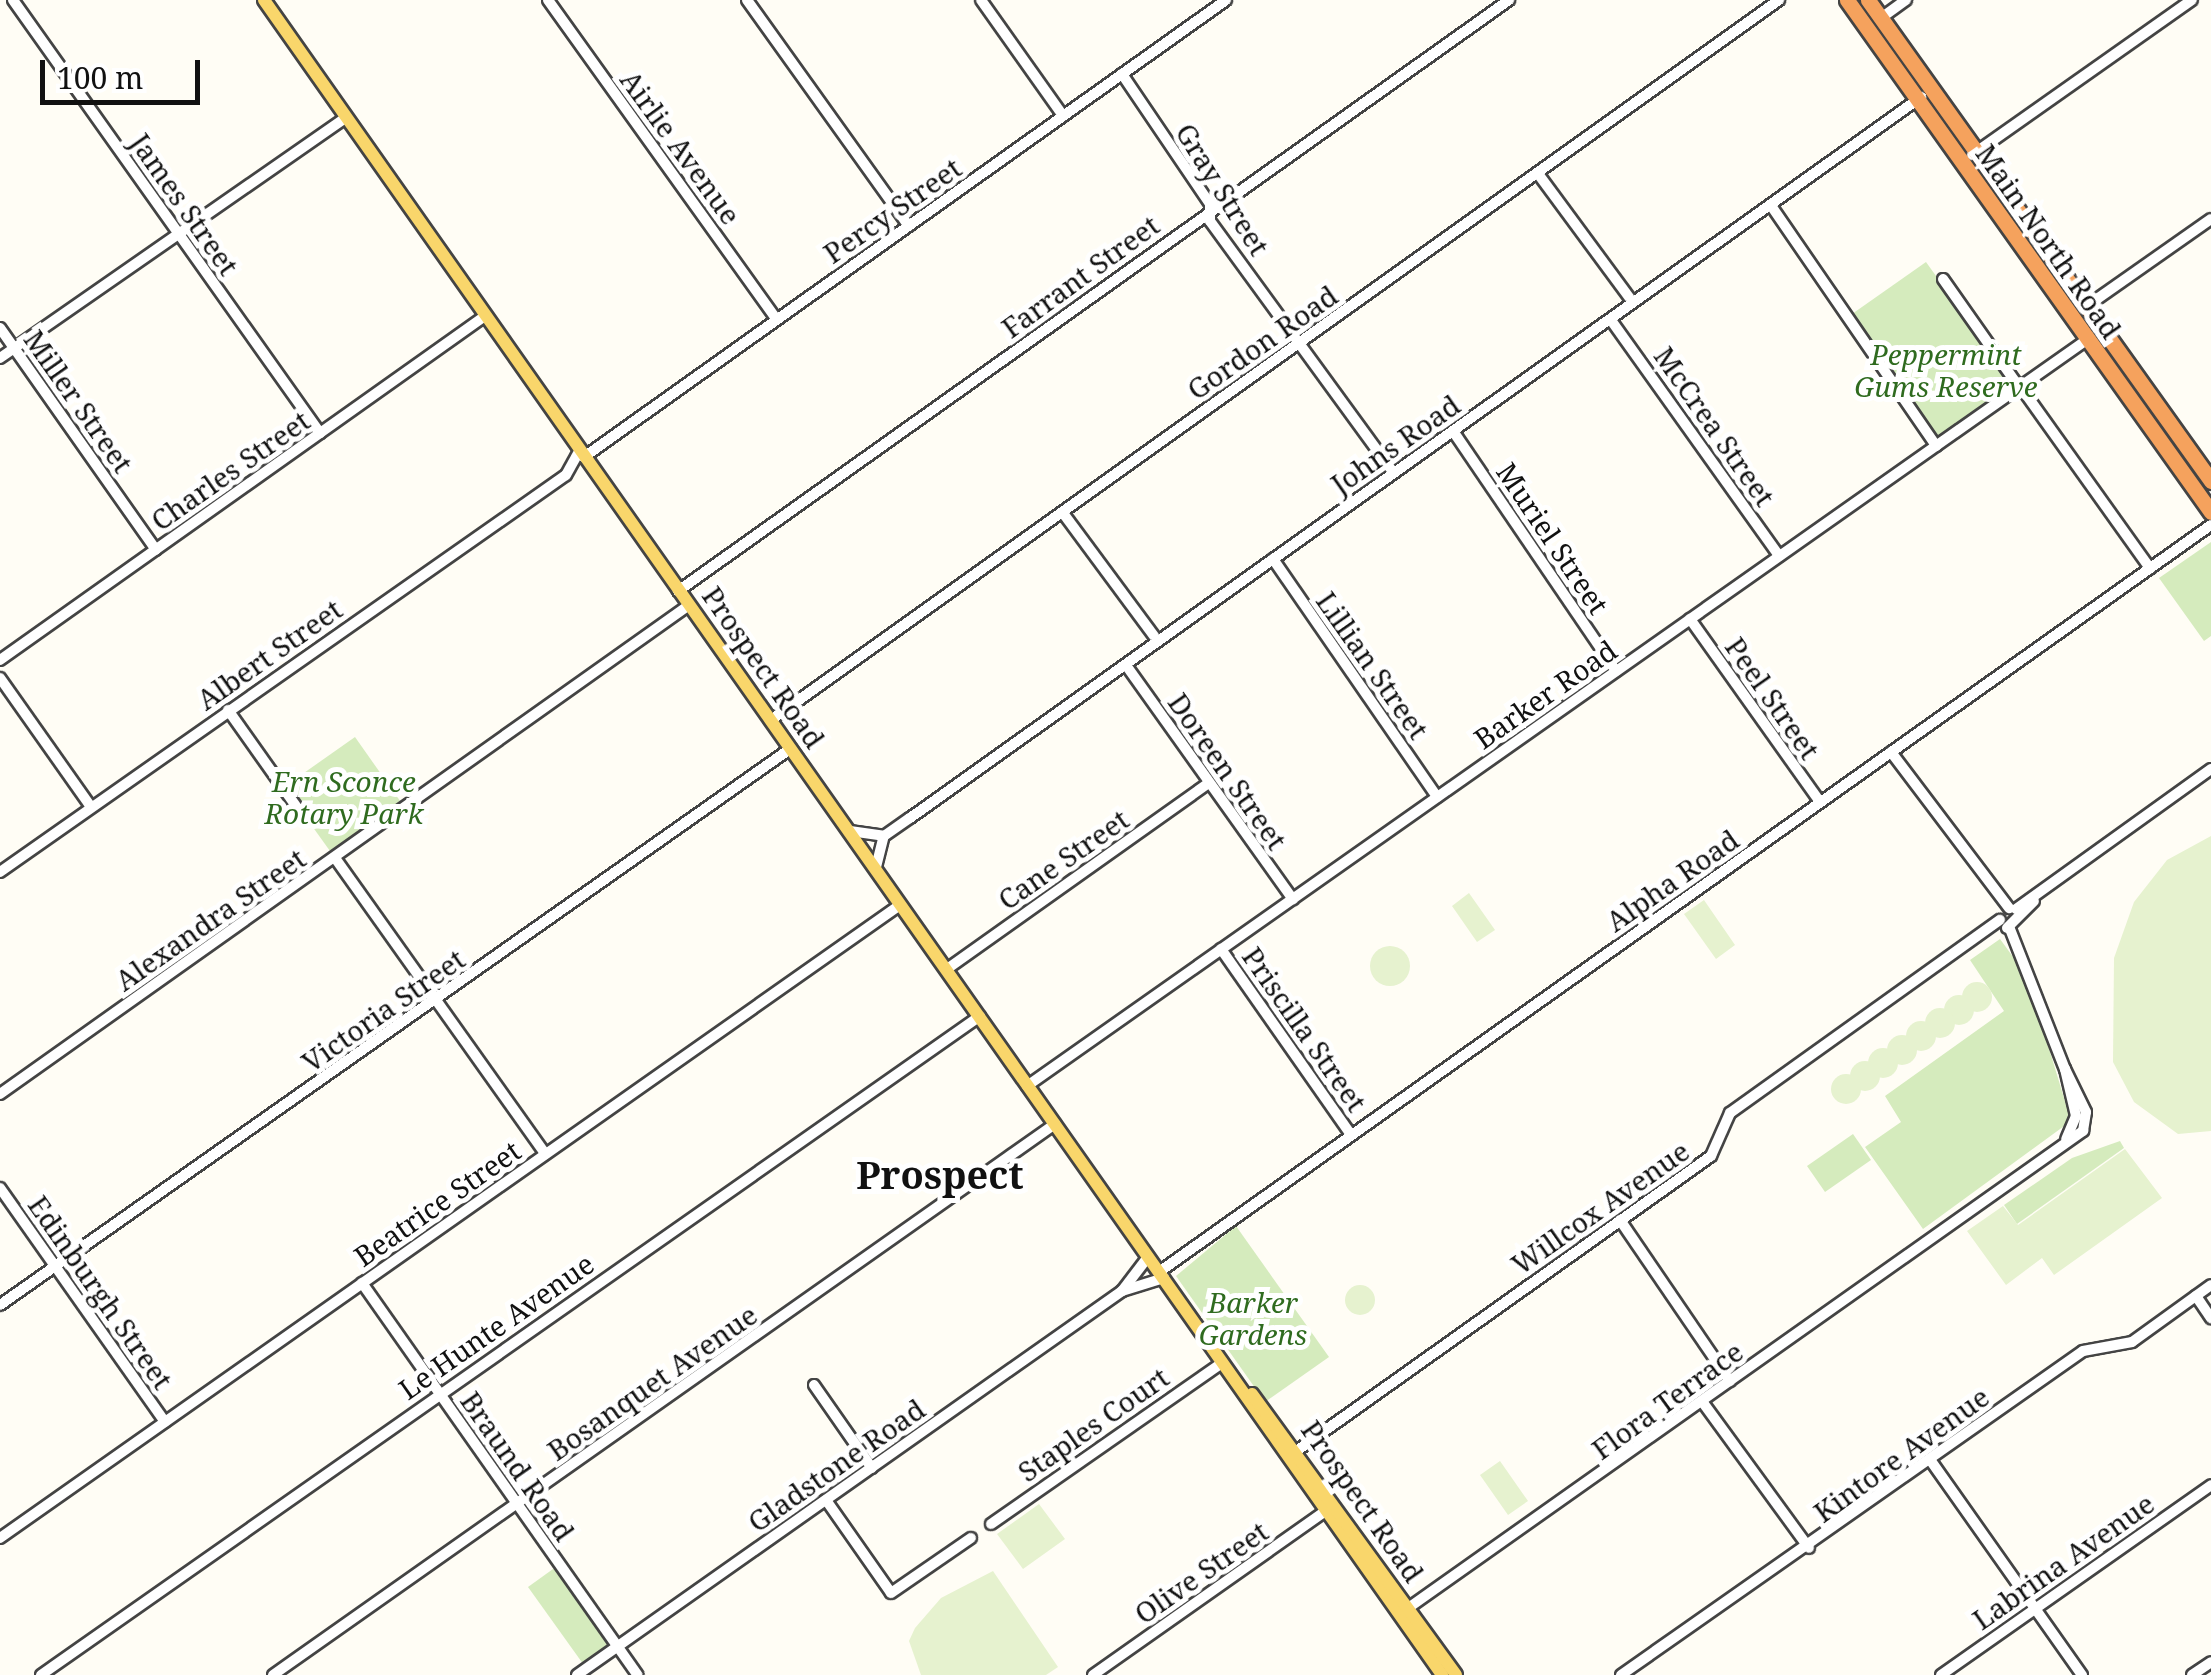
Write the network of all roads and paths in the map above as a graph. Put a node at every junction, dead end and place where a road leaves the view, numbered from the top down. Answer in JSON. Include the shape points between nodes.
{"nodes":[{"id":1,"x":13,"y":0,"type":"edge"},
{"id":2,"x":264,"y":0,"type":"edge"},
{"id":3,"x":548,"y":0,"type":"edge"},
{"id":4,"x":747,"y":0,"type":"edge"},
{"id":5,"x":981,"y":0,"type":"edge"},
{"id":6,"x":1226,"y":0,"type":"edge"},
{"id":7,"x":1509,"y":0,"type":"edge"},
{"id":8,"x":1780,"y":0,"type":"edge"},
{"id":9,"x":1847,"y":0,"type":"edge"},
{"id":10,"x":1868,"y":0,"type":"edge"},
{"id":11,"x":1906,"y":0,"type":"edge"},
{"id":12,"x":2192,"y":0,"type":"edge"},
{"id":13,"x":1881,"y":18,"type":"junction"},
{"id":14,"x":1122,"y":74,"type":"junction"},
{"id":15,"x":1932,"y":90,"type":"junction"},
{"id":16,"x":1918,"y":99,"type":"junction"},
{"id":17,"x":1064,"y":116,"type":"junction"},
{"id":18,"x":347,"y":117,"type":"junction"},
{"id":19,"x":1970,"y":157,"type":"junction"},
{"id":20,"x":1539,"y":175,"type":"junction"},
{"id":21,"x":1772,"y":208,"type":"junction"},
{"id":22,"x":1210,"y":212,"type":"junction"},
{"id":23,"x":2211,"y":219,"type":"edge"},
{"id":24,"x":908,"y":226,"type":"junction"},
{"id":25,"x":177,"y":233,"type":"junction"},
{"id":26,"x":1943,"y":279,"type":"dead end"},
{"id":27,"x":1629,"y":297,"type":"junction"},
{"id":28,"x":2087,"y":306,"type":"junction"},
{"id":29,"x":486,"y":316,"type":"junction"},
{"id":30,"x":777,"y":320,"type":"junction"},
{"id":31,"x":1613,"y":323,"type":"junction"},
{"id":32,"x":0,"y":328,"type":"edge"},
{"id":33,"x":2088,"y":338,"type":"junction"},
{"id":34,"x":1298,"y":342,"type":"junction"},
{"id":35,"x":14,"y":348,"type":"junction"},
{"id":36,"x":0,"y":358,"type":"edge"},
{"id":37,"x":2020,"y":387,"type":"junction"},
{"id":38,"x":1453,"y":430,"type":"junction"},
{"id":39,"x":320,"y":433,"type":"junction"},
{"id":40,"x":1936,"y":446,"type":"junction"},
{"id":41,"x":582,"y":454,"type":"junction"},
{"id":42,"x":593,"y":470,"type":"junction"},
{"id":43,"x":1393,"y":472,"type":"junction"},
{"id":44,"x":566,"y":475,"type":"junction"},
{"id":45,"x":2211,"y":481,"type":"edge"},
{"id":46,"x":2211,"y":512,"type":"edge"},
{"id":47,"x":1063,"y":513,"type":"junction"},
{"id":48,"x":2211,"y":525,"type":"edge"},
{"id":49,"x":156,"y":550,"type":"junction"},
{"id":50,"x":1778,"y":556,"type":"junction"},
{"id":51,"x":1272,"y":558,"type":"junction"},
{"id":52,"x":2150,"y":568,"type":"junction"},
{"id":53,"x":678,"y":590,"type":"junction"},
{"id":54,"x":689,"y":605,"type":"junction"},
{"id":55,"x":1690,"y":619,"type":"junction"},
{"id":56,"x":1154,"y":636,"type":"junction"},
{"id":57,"x":0,"y":660,"type":"edge"},
{"id":58,"x":1128,"y":668,"type":"junction"},
{"id":59,"x":1616,"y":671,"type":"junction"},
{"id":60,"x":0,"y":678,"type":"edge"},
{"id":61,"x":228,"y":710,"type":"junction"},
{"id":62,"x":770,"y":720,"type":"junction"},
{"id":63,"x":790,"y":749,"type":"junction"},
{"id":64,"x":1891,"y":752,"type":"junction"},
{"id":65,"x":2211,"y":769,"type":"edge"},
{"id":66,"x":1206,"y":785,"type":"junction"},
{"id":67,"x":1437,"y":797,"type":"junction"},
{"id":68,"x":1820,"y":802,"type":"junction"},
{"id":69,"x":296,"y":806,"type":"dead end"},
{"id":70,"x":91,"y":807,"type":"junction"},
{"id":71,"x":850,"y":831,"type":"junction"},
{"id":72,"x":884,"y":836,"type":"junction"},
{"id":73,"x":334,"y":858,"type":"junction"},
{"id":74,"x":876,"y":867,"type":"junction"},
{"id":75,"x":0,"y":872,"type":"edge"},
{"id":76,"x":1293,"y":899,"type":"junction"},
{"id":77,"x":900,"y":905,"type":"junction"},
{"id":78,"x":2011,"y":918,"type":"junction"},
{"id":79,"x":1221,"y":949,"type":"junction"},
{"id":80,"x":947,"y":970,"type":"junction"},
{"id":81,"x":436,"y":1000,"type":"junction"},
{"id":82,"x":980,"y":1016,"type":"junction"},
{"id":83,"x":1027,"y":1086,"type":"junction"},
{"id":84,"x":0,"y":1094,"type":"edge"},
{"id":85,"x":1055,"y":1124,"type":"junction"},
{"id":86,"x":1352,"y":1135,"type":"junction"},
{"id":87,"x":546,"y":1154,"type":"junction"},
{"id":88,"x":0,"y":1188,"type":"edge"},
{"id":89,"x":1620,"y":1220,"type":"junction"},
{"id":90,"x":1148,"y":1256,"type":"junction"},
{"id":91,"x":57,"y":1266,"type":"junction"},
{"id":92,"x":1162,"y":1275,"type":"junction"},
{"id":93,"x":362,"y":1283,"type":"junction"},
{"id":94,"x":2211,"y":1284,"type":"edge"},
{"id":95,"x":1122,"y":1292,"type":"junction"},
{"id":96,"x":2196,"y":1296,"type":"junction"},
{"id":97,"x":0,"y":1306,"type":"edge"},
{"id":98,"x":2211,"y":1318,"type":"edge"},
{"id":99,"x":1222,"y":1363,"type":"junction"},
{"id":100,"x":1730,"y":1381,"type":"junction"},
{"id":101,"x":814,"y":1385,"type":"dead end"},
{"id":102,"x":439,"y":1392,"type":"junction"},
{"id":103,"x":1704,"y":1404,"type":"junction"},
{"id":104,"x":165,"y":1422,"type":"junction"},
{"id":105,"x":1292,"y":1454,"type":"junction"},
{"id":106,"x":1931,"y":1461,"type":"junction"},
{"id":107,"x":872,"y":1468,"type":"junction"},
{"id":108,"x":2211,"y":1485,"type":"edge"},
{"id":109,"x":826,"y":1500,"type":"junction"},
{"id":110,"x":518,"y":1504,"type":"junction"},
{"id":111,"x":1330,"y":1508,"type":"junction"},
{"id":112,"x":991,"y":1524,"type":"dead end"},
{"id":113,"x":0,"y":1538,"type":"edge"},
{"id":114,"x":970,"y":1538,"type":"dead end"},
{"id":115,"x":1809,"y":1548,"type":"junction"},
{"id":116,"x":2035,"y":1608,"type":"junction"},
{"id":117,"x":1403,"y":1611,"type":"junction"},
{"id":118,"x":617,"y":1647,"type":"junction"},
{"id":119,"x":2211,"y":1662,"type":"edge"},
{"id":120,"x":40,"y":1675,"type":"edge"},
{"id":121,"x":273,"y":1675,"type":"edge"},
{"id":122,"x":576,"y":1675,"type":"edge"},
{"id":123,"x":637,"y":1675,"type":"edge"},
{"id":124,"x":1093,"y":1675,"type":"edge"},
{"id":125,"x":1442,"y":1675,"type":"edge"},
{"id":126,"x":1456,"y":1675,"type":"edge"},
{"id":127,"x":1622,"y":1675,"type":"edge"},
{"id":128,"x":1941,"y":1675,"type":"edge"},
{"id":129,"x":2082,"y":1675,"type":"edge"},
{"id":130,"x":2192,"y":1675,"type":"edge"}],
"edges":[{"from":1,"to":25,"type":"street","name":"James Street"},
{"from":2,"to":18,"type":"main road","name":"Prospect Road"},
{"from":3,"to":30,"type":"street","name":"Airlie Avenue"},
{"from":4,"to":24,"type":"street"},
{"from":5,"to":17,"type":"street"},
{"from":6,"to":14,"type":"street","name":"Percy Street"},
{"from":7,"to":22,"type":"street","name":"Farrant Street"},
{"from":8,"to":20,"type":"street","name":"Gordon Road"},
{"from":9,"to":16,"type":"highway","name":"Main North Road"},
{"from":10,"to":13,"type":"highway","name":"Main North Road"},
{"from":11,"to":13,"type":"street"},
{"from":12,"to":19,"type":"street"},
{"from":13,"to":15,"type":"highway","name":"Main North Road"},
{"from":14,"to":17,"type":"street","name":"Percy Street"},
{"from":14,"to":22,"type":"street","name":"Gray Street"},
{"from":15,"to":16,"type":"street","name":"Johns Road"},
{"from":15,"to":19,"type":"highway","name":"Main North Road"},
{"from":16,"to":19,"type":"highway","name":"Main North Road"},
{"from":16,"to":21,"type":"street","name":"Johns Road"},
{"from":17,"to":24,"type":"street","name":"Percy Street"},
{"from":18,"to":25,"type":"street"},
{"from":18,"to":29,"type":"main road","name":"Prospect Road"},
{"from":19,"to":28,"type":"highway","name":"Main North Road"},
{"from":19,"to":33,"type":"highway","name":"Main North Road"},
{"from":20,"to":27,"type":"street"},
{"from":20,"to":34,"type":"street","name":"Gordon Road"},
{"from":21,"to":27,"type":"street","name":"Johns Road"},
{"from":21,"to":40,"type":"street"},
{"from":22,"to":34,"type":"street","name":"Gray Street"},
{"from":22,"to":53,"type":"street","name":"Farrant Street"},
{"from":23,"to":28,"type":"street"},
{"from":24,"to":30,"type":"street","name":"Percy Street"},
{"from":25,"to":35,"type":"street"},
{"from":25,"to":39,"type":"street","name":"James Street"},
{"from":26,"to":37,"type":"street"},
{"from":27,"to":31,"type":"street","name":"Johns Road"},
{"from":28,"to":45,"type":"highway","name":"Main North Road"},
{"from":29,"to":39,"type":"street","name":"Charles Street"},
{"from":29,"to":41,"type":"main road","name":"Prospect Road"},
{"from":30,"to":41,"type":"street","name":"Percy Street"},
{"from":31,"to":38,"type":"street","name":"Johns Road"},
{"from":31,"to":50,"type":"street","name":"McCrea Street"},
{"from":32,"to":35,"type":"street","name":"Miller Street"},
{"from":33,"to":37,"type":"street","name":"Barker Road"},
{"from":33,"to":46,"type":"highway","name":"Main North Road"},
{"from":34,"to":43,"type":"street","name":"Gray Street"},
{"from":34,"to":47,"type":"street","name":"Gordon Road"},
{"from":35,"to":36,"type":"street"},
{"from":35,"to":49,"type":"street","name":"Miller Street"},
{"from":37,"to":40,"type":"street","name":"Barker Road"},
{"from":37,"to":52,"type":"street"},
{"from":38,"to":43,"type":"street","name":"Johns Road"},
{"from":38,"to":59,"type":"street","name":"Muriel Street"},
{"from":39,"to":49,"type":"street","name":"Charles Street"},
{"from":40,"to":50,"type":"street","name":"Barker Road"},
{"from":41,"to":42,"type":"main road","name":"Prospect Road"},
{"from":41,"to":44,"type":"street","name":"Albert Street"},
{"from":42,"to":44,"type":"street","name":"Albert Street"},
{"from":42,"to":53,"type":"main road","name":"Prospect Road"},
{"from":43,"to":51,"type":"street","name":"Johns Road"},
{"from":44,"to":61,"type":"street","name":"Albert Street"},
{"from":47,"to":56,"type":"street"},
{"from":47,"to":62,"type":"street","name":"Gordon Road"},
{"from":48,"to":52,"type":"street","name":"Alpha Road"},
{"from":49,"to":57,"type":"street","name":"Charles Street"},
{"from":50,"to":55,"type":"street","name":"Barker Road"},
{"from":51,"to":56,"type":"street","name":"Johns Road"},
{"from":51,"to":67,"type":"street","name":"Lillian Street"},
{"from":52,"to":64,"type":"street","name":"Alpha Road"},
{"from":53,"to":54,"type":"main road","name":"Prospect Road"},
{"from":54,"to":62,"type":"main road","name":"Prospect Road"},
{"from":54,"to":73,"type":"street","name":"Alexandra Street"},
{"from":55,"to":59,"type":"street","name":"Barker Road"},
{"from":55,"to":68,"type":"street","name":"Peel Street"},
{"from":56,"to":58,"type":"street","name":"Johns Road"},
{"from":58,"to":66,"type":"street","name":"Doreen Street"},
{"from":58,"to":72,"type":"street","name":"Johns Road"},
{"from":59,"to":67,"type":"street","name":"Barker Road"},
{"from":60,"to":70,"type":"street"},
{"from":61,"to":69,"type":"street"},
{"from":61,"to":70,"type":"street","name":"Albert Street"},
{"from":62,"to":63,"type":"main road","name":"Prospect Road"},
{"from":63,"to":71,"type":"main road","name":"Prospect Road"},
{"from":63,"to":81,"type":"street","name":"Victoria Street"},
{"from":64,"to":68,"type":"street","name":"Alpha Road"},
{"from":64,"to":78,"type":"street"},
{"from":65,"to":78,"type":"street","name":"Willcox Avenue"},
{"from":66,"to":76,"type":"street","name":"Doreen Street"},
{"from":66,"to":80,"type":"street","name":"Cane Street"},
{"from":67,"to":76,"type":"street","name":"Barker Road"},
{"from":68,"to":86,"type":"street","name":"Alpha Road"},
{"from":70,"to":75,"type":"street","name":"Albert Street"},
{"from":71,"to":72,"type":"street"},
{"from":71,"to":74,"type":"main road","name":"Prospect Road"},
{"from":72,"to":74,"type":"street"},
{"from":73,"to":81,"type":"street"},
{"from":73,"to":84,"type":"street","name":"Alexandra Street"},
{"from":74,"to":77,"type":"main road","name":"Prospect Road"},
{"from":76,"to":79,"type":"street","name":"Barker Road"},
{"from":77,"to":80,"type":"main road","name":"Prospect Road"},
{"from":77,"to":87,"type":"street","name":"Beatrice Street"},
{"from":78,"to":89,"type":"street","name":"Willcox Avenue","via":[[1730,1113],[1711,1156]]},
{"from":78,"to":100,"type":"street","name":"Flora Terrace","via":[[2076,1116],[2062,1143]]},
{"from":79,"to":83,"type":"street","name":"Barker Road"},
{"from":79,"to":86,"type":"street","name":"Priscilla Street"},
{"from":80,"to":82,"type":"main road","name":"Prospect Road"},
{"from":81,"to":87,"type":"street"},
{"from":81,"to":91,"type":"street","name":"Victoria Street"},
{"from":82,"to":83,"type":"main road","name":"Prospect Road"},
{"from":82,"to":102,"type":"street","name":"Le Hunte Avenue"},
{"from":83,"to":85,"type":"main road","name":"Prospect Road"},
{"from":85,"to":90,"type":"main road","name":"Prospect Road"},
{"from":85,"to":110,"type":"street","name":"Bosanquet Avenue"},
{"from":86,"to":92,"type":"street","name":"Alpha Road"},
{"from":87,"to":93,"type":"street","name":"Beatrice Street"},
{"from":88,"to":91,"type":"street","name":"Edinburgh Street"},
{"from":89,"to":100,"type":"street"},
{"from":89,"to":105,"type":"street","name":"Willcox Avenue"},
{"from":90,"to":92,"type":"main road","name":"Prospect Road"},
{"from":90,"to":95,"type":"street","name":"Gladstone Road"},
{"from":91,"to":97,"type":"street","name":"Victoria Street"},
{"from":91,"to":104,"type":"street","name":"Edinburgh Street"},
{"from":92,"to":95,"type":"street","name":"Gladstone Road"},
{"from":92,"to":99,"type":"main road","name":"Prospect Road"},
{"from":93,"to":102,"type":"street","name":"Braund Road"},
{"from":93,"to":104,"type":"street","name":"Beatrice Street"},
{"from":94,"to":96,"type":"street","name":"Kintore Avenue"},
{"from":95,"to":107,"type":"street","name":"Gladstone Road"},
{"from":96,"to":98,"type":"street"},
{"from":96,"to":106,"type":"street","name":"Kintore Avenue","via":[[2132,1342],[2083,1351]]},
{"from":99,"to":105,"type":"main road","name":"Prospect Road"},
{"from":99,"to":112,"type":"street","name":"Staples Court"},
{"from":100,"to":103,"type":"street","name":"Flora Terrace"},
{"from":101,"to":107,"type":"street"},
{"from":102,"to":110,"type":"street","name":"Braund Road"},
{"from":102,"to":120,"type":"street","name":"Le Hunte Avenue"},
{"from":103,"to":115,"type":"street"},
{"from":103,"to":117,"type":"street","name":"Flora Terrace"},
{"from":104,"to":113,"type":"street","name":"Beatrice Street"},
{"from":105,"to":111,"type":"main road","name":"Prospect Road"},
{"from":106,"to":115,"type":"street","name":"Kintore Avenue"},
{"from":106,"to":116,"type":"street"},
{"from":107,"to":109,"type":"street","name":"Gladstone Road"},
{"from":108,"to":116,"type":"street","name":"Labrina Avenue"},
{"from":109,"to":114,"type":"street","via":[[891,1593]]},
{"from":109,"to":118,"type":"street","name":"Gladstone Road"},
{"from":110,"to":118,"type":"street","name":"Braund Road"},
{"from":110,"to":121,"type":"street","name":"Bosanquet Avenue"},
{"from":111,"to":117,"type":"main road","name":"Prospect Road"},
{"from":111,"to":124,"type":"street","name":"Olive Street"},
{"from":115,"to":127,"type":"street","name":"Kintore Avenue"},
{"from":116,"to":128,"type":"street","name":"Labrina Avenue"},
{"from":116,"to":129,"type":"street"},
{"from":117,"to":125,"type":"main road","name":"Prospect Road"},
{"from":117,"to":126,"type":"main road","name":"Prospect Road"},
{"from":118,"to":122,"type":"street","name":"Gladstone Road"},
{"from":118,"to":123,"type":"street","name":"Braund Road"},
{"from":119,"to":130,"type":"street"}]}
